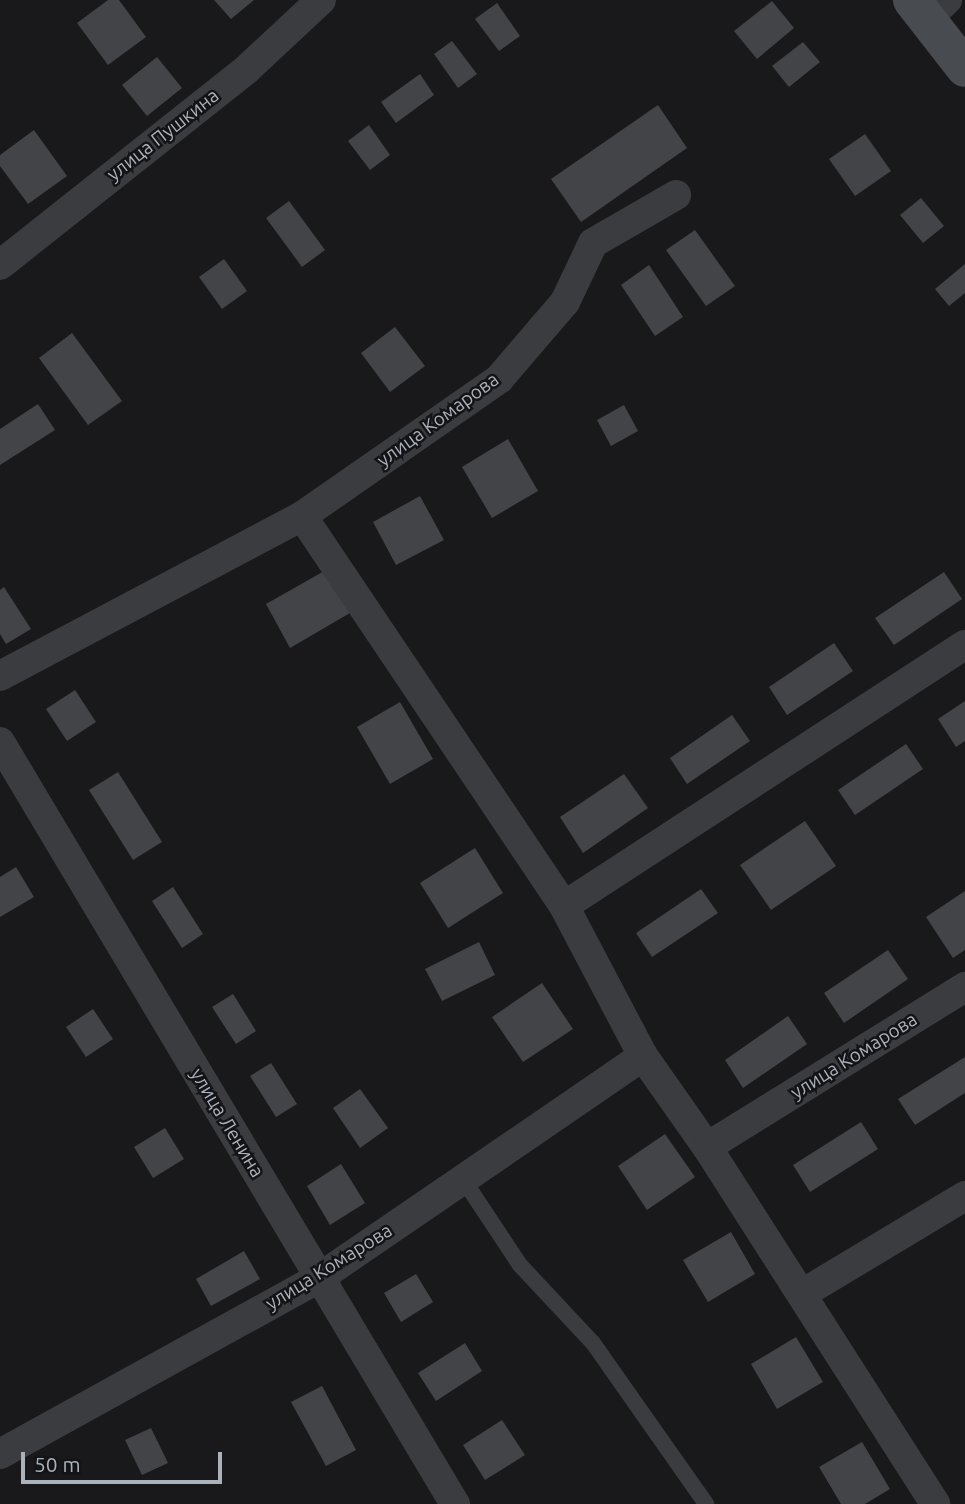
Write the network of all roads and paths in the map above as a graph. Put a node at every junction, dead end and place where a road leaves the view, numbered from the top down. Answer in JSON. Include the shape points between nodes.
{"nodes":[{"id":1,"x":321,"y":0,"type":"edge"},
{"id":2,"x":929,"y":6,"type":"edge"},
{"id":3,"x":965,"y":68,"type":"edge"},
{"id":4,"x":676,"y":195,"type":"dead end"},
{"id":5,"x":0,"y":265,"type":"edge"},
{"id":6,"x":302,"y":516,"type":"junction"},
{"id":7,"x":965,"y":645,"type":"edge"},
{"id":8,"x":0,"y":676,"type":"edge"},
{"id":9,"x":0,"y":742,"type":"edge"},
{"id":10,"x":564,"y":906,"type":"junction"},
{"id":11,"x":965,"y":987,"type":"edge"},
{"id":12,"x":643,"y":1056,"type":"junction"},
{"id":13,"x":707,"y":1147,"type":"junction"},
{"id":14,"x":463,"y":1179,"type":"junction"},
{"id":15,"x":965,"y":1196,"type":"edge"},
{"id":16,"x":319,"y":1278,"type":"junction"},
{"id":17,"x":802,"y":1294,"type":"junction"},
{"id":18,"x":0,"y":1454,"type":"edge"},
{"id":19,"x":455,"y":1504,"type":"edge"},
{"id":20,"x":706,"y":1504,"type":"edge"},
{"id":21,"x":935,"y":1504,"type":"edge"}],
"edges":[{"from":1,"to":5,"type":"street","name":"улица Пушкина","via":[[247,69]]},
{"from":2,"to":3,"type":"main road"},
{"from":4,"to":6,"type":"street","name":"улица Комарова","via":[[593,243],[565,302],[499,379]]},
{"from":6,"to":8,"type":"street","name":"улица Комарова"},
{"from":6,"to":10,"type":"street"},
{"from":7,"to":10,"type":"street"},
{"from":9,"to":16,"type":"street","name":"улица Ленина"},
{"from":10,"to":12,"type":"street"},
{"from":11,"to":13,"type":"street","name":"улица Комарова"},
{"from":12,"to":13,"type":"street"},
{"from":12,"to":14,"type":"street","name":"улица Комарова"},
{"from":13,"to":17,"type":"street"},
{"from":14,"to":16,"type":"street","name":"улица Комарова"},
{"from":14,"to":20,"type":"lane","via":[[520,1265],[593,1343]]},
{"from":15,"to":17,"type":"street"},
{"from":16,"to":18,"type":"street","name":"улица Комарова"},
{"from":16,"to":19,"type":"street","name":"улица Ленина"},
{"from":17,"to":21,"type":"street"}]}
